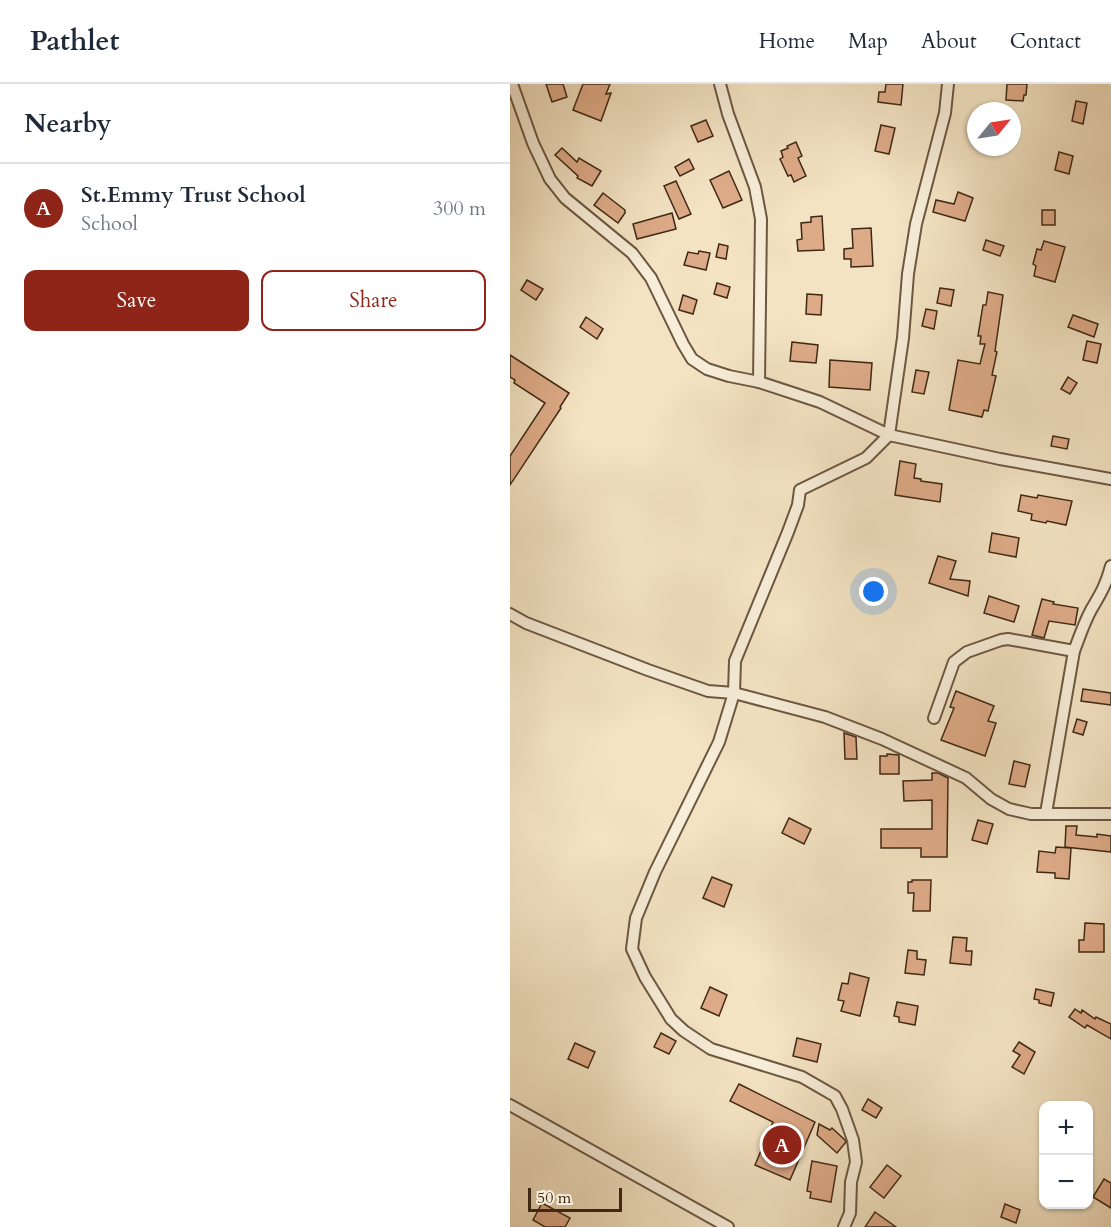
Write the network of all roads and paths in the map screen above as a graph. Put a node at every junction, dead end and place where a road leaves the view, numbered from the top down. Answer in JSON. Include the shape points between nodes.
{"nodes":[{"id":1,"x":512,"y":84,"type":"edge"},
{"id":2,"x":720,"y":84,"type":"edge"},
{"id":3,"x":948,"y":84,"type":"edge"},
{"id":4,"x":510,"y":113,"type":"edge"},
{"id":5,"x":522,"y":114,"type":"junction"},
{"id":6,"x":759,"y":382,"type":"junction"},
{"id":7,"x":889,"y":435,"type":"junction"},
{"id":8,"x":1111,"y":479,"type":"edge"},
{"id":9,"x":1111,"y":566,"type":"edge"},
{"id":10,"x":510,"y":614,"type":"edge"},
{"id":11,"x":1074,"y":651,"type":"junction"},
{"id":12,"x":734,"y":693,"type":"junction"},
{"id":13,"x":934,"y":718,"type":"dead end"},
{"id":14,"x":1046,"y":813,"type":"junction"},
{"id":15,"x":1111,"y":814,"type":"edge"},
{"id":16,"x":510,"y":1105,"type":"edge"},
{"id":17,"x":728,"y":1227,"type":"edge"},
{"id":18,"x":844,"y":1227,"type":"edge"}],
"edges":[{"from":1,"to":5,"type":"street"},
{"from":2,"to":6,"type":"street","via":[[755,187],[761,219]]},
{"from":3,"to":7,"type":"street","via":[[945,113],[916,225]]},
{"from":4,"to":5,"type":"street"},
{"from":5,"to":6,"type":"street","via":[[550,179],[565,198],[632,253],[651,278],[692,359],[707,369]]},
{"from":6,"to":7,"type":"street","via":[[820,402]]},
{"from":7,"to":8,"type":"street"},
{"from":7,"to":12,"type":"street","via":[[866,459],[800,490],[788,532],[735,661]]},
{"from":9,"to":11,"type":"street","via":[[1108,581],[1090,611]]},
{"from":10,"to":12,"type":"street","via":[[648,670],[708,691]]},
{"from":11,"to":13,"type":"street","via":[[1008,639],[967,652],[954,662]]},
{"from":11,"to":14,"type":"street"},
{"from":12,"to":14,"type":"street","via":[[825,717],[966,778],[991,800],[1009,809]]},
{"from":12,"to":18,"type":"street","via":[[719,742],[664,851],[636,918],[632,949],[671,1019],[684,1031],[711,1049],[802,1077],[835,1095],[853,1140],[856,1162],[850,1213]]},
{"from":14,"to":15,"type":"street"},
{"from":16,"to":17,"type":"street"}]}
